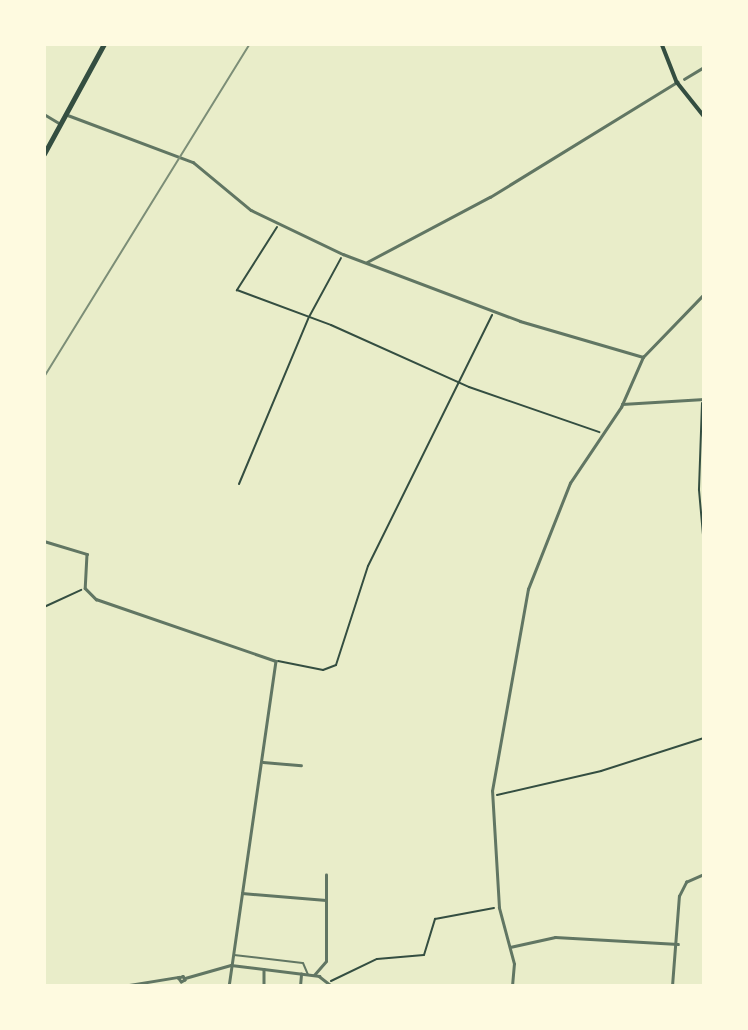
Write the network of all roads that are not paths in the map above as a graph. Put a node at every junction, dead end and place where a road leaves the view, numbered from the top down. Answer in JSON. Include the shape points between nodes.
{"nodes":[{"id":1,"x":104,"y":44,"type":"edge"},
{"id":2,"x":662,"y":44,"type":"edge"},
{"id":3,"x":704,"y":67,"type":"edge"},
{"id":4,"x":680,"y":80,"type":"junction"},
{"id":5,"x":44,"y":114,"type":"edge"},
{"id":6,"x":65,"y":114,"type":"junction"},
{"id":7,"x":704,"y":116,"type":"edge"},
{"id":8,"x":60,"y":123,"type":"junction"},
{"id":9,"x":44,"y":154,"type":"edge"},
{"id":10,"x":367,"y":262,"type":"junction"},
{"id":11,"x":704,"y":294,"type":"edge"},
{"id":12,"x":643,"y":357,"type":"junction"},
{"id":13,"x":703,"y":400,"type":"edge"},
{"id":14,"x":622,"y":404,"type":"junction"},
{"id":15,"x":44,"y":541,"type":"edge"},
{"id":16,"x":263,"y":762,"type":"junction"},
{"id":17,"x":301,"y":765,"type":"dead end"},
{"id":18,"x":704,"y":874,"type":"edge"},
{"id":19,"x":326,"y":875,"type":"dead end"},
{"id":20,"x":242,"y":893,"type":"junction"},
{"id":21,"x":326,"y":900,"type":"junction"},
{"id":22,"x":678,"y":943,"type":"junction"},
{"id":23,"x":510,"y":947,"type":"junction"},
{"id":24,"x":233,"y":955,"type":"junction"},
{"id":25,"x":231,"y":965,"type":"junction"},
{"id":26,"x":264,"y":970,"type":"junction"},
{"id":27,"x":301,"y":974,"type":"junction"},
{"id":28,"x":308,"y":975,"type":"junction"},
{"id":29,"x":314,"y":975,"type":"junction"},
{"id":30,"x":178,"y":977,"type":"junction"},
{"id":31,"x":185,"y":978,"type":"junction"},
{"id":32,"x":182,"y":984,"type":"edge"},
{"id":33,"x":122,"y":986,"type":"edge"},
{"id":34,"x":229,"y":986,"type":"edge"},
{"id":35,"x":264,"y":986,"type":"edge"},
{"id":36,"x":300,"y":986,"type":"edge"},
{"id":37,"x":332,"y":986,"type":"edge"},
{"id":38,"x":512,"y":986,"type":"edge"},
{"id":39,"x":672,"y":986,"type":"edge"}],
"edges":[{"from":1,"to":6,"type":"main road"},
{"from":2,"to":4,"type":"main road"},
{"from":3,"to":4,"type":"street"},
{"from":4,"to":7,"type":"main road"},
{"from":4,"to":10,"type":"street","via":[[490,197]]},
{"from":5,"to":8,"type":"street"},
{"from":6,"to":8,"type":"main road"},
{"from":6,"to":10,"type":"street","via":[[193,162],[243,205]]},
{"from":8,"to":9,"type":"main road"},
{"from":10,"to":12,"type":"street","via":[[494,311]]},
{"from":11,"to":12,"type":"street"},
{"from":12,"to":14,"type":"street"},
{"from":13,"to":14,"type":"street"},
{"from":14,"to":23,"type":"street","via":[[570,483],[528,589],[492,796],[499,908]]},
{"from":15,"to":16,"type":"street","via":[[87,554],[85,588],[96,599],[276,661]]},
{"from":16,"to":17,"type":"street"},
{"from":16,"to":20,"type":"street"},
{"from":18,"to":22,"type":"street","via":[[681,889]]},
{"from":19,"to":21,"type":"street"},
{"from":20,"to":21,"type":"street"},
{"from":20,"to":24,"type":"street"},
{"from":21,"to":29,"type":"street","via":[[326,961]]},
{"from":22,"to":23,"type":"street","via":[[555,937]]},
{"from":22,"to":39,"type":"street"},
{"from":23,"to":38,"type":"street"},
{"from":24,"to":25,"type":"street"},
{"from":24,"to":28,"type":"lane","via":[[303,963]]},
{"from":25,"to":26,"type":"street"},
{"from":25,"to":31,"type":"street"},
{"from":25,"to":34,"type":"street"},
{"from":26,"to":27,"type":"street"},
{"from":26,"to":35,"type":"street"},
{"from":27,"to":28,"type":"street"},
{"from":27,"to":36,"type":"street"},
{"from":28,"to":29,"type":"street"},
{"from":29,"to":37,"type":"street"},
{"from":30,"to":31,"type":"street"},
{"from":30,"to":32,"type":"street"},
{"from":30,"to":33,"type":"street"},
{"from":31,"to":32,"type":"street"}]}
